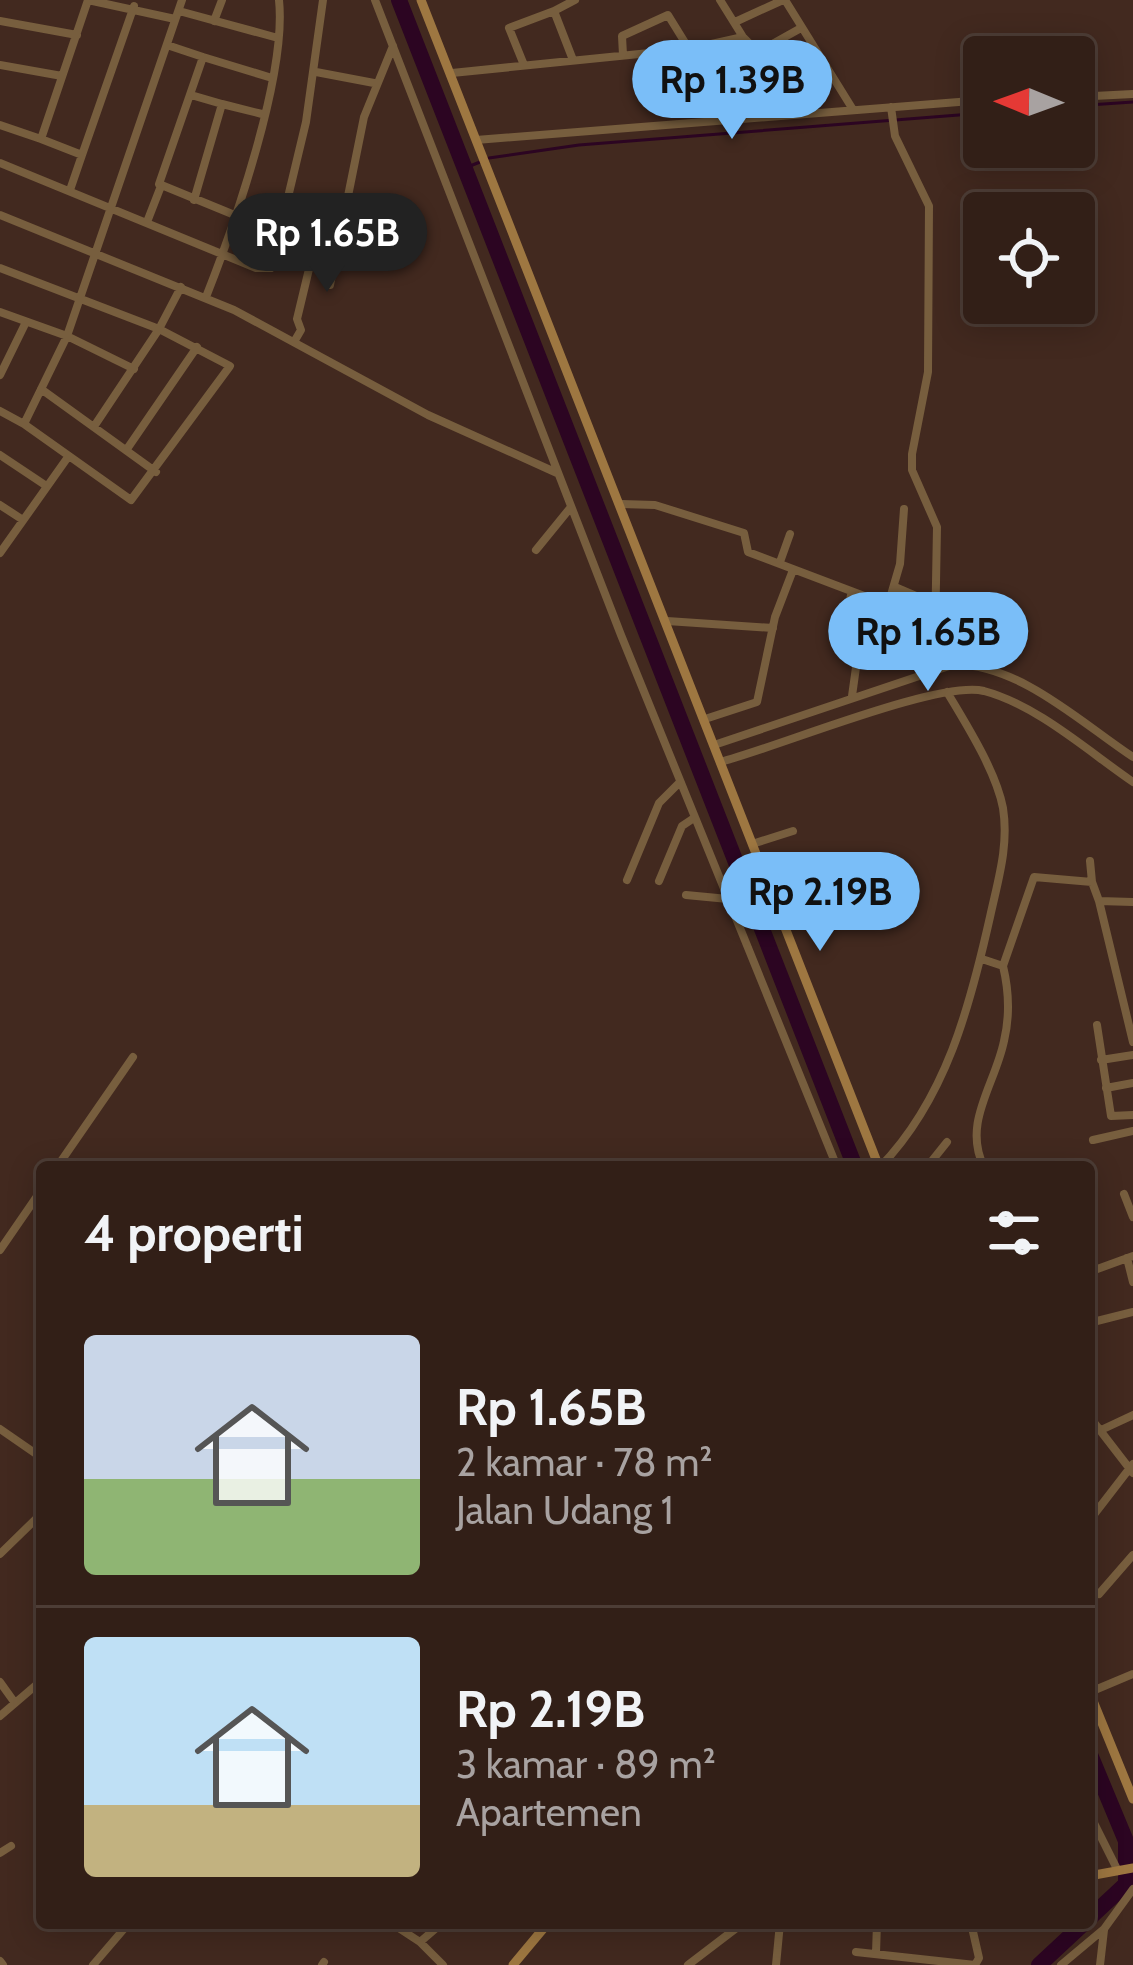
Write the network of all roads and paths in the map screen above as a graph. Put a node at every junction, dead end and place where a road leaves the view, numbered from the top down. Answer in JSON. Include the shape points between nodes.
{"nodes":[{"id":1,"x":182,"y":0,"type":"edge"},
{"id":2,"x":222,"y":0,"type":"edge"},
{"id":3,"x":279,"y":0,"type":"edge"},
{"id":4,"x":322,"y":0,"type":"edge"},
{"id":5,"x":375,"y":0,"type":"edge"},
{"id":6,"x":421,"y":0,"type":"edge"},
{"id":7,"x":575,"y":0,"type":"edge"},
{"id":8,"x":720,"y":0,"type":"edge"},
{"id":9,"x":784,"y":0,"type":"edge"},
{"id":10,"x":115,"y":1,"type":"edge"},
{"id":11,"x":134,"y":6,"type":"junction"},
{"id":12,"x":554,"y":11,"type":"junction"},
{"id":13,"x":177,"y":15,"type":"junction"},
{"id":14,"x":0,"y":21,"type":"edge"},
{"id":15,"x":214,"y":21,"type":"junction"},
{"id":16,"x":735,"y":22,"type":"junction"},
{"id":17,"x":802,"y":28,"type":"junction"},
{"id":18,"x":77,"y":35,"type":"junction"},
{"id":19,"x":278,"y":38,"type":"junction"},
{"id":20,"x":743,"y":38,"type":"junction"},
{"id":21,"x":166,"y":46,"type":"junction"},
{"id":22,"x":393,"y":46,"type":"junction"},
{"id":23,"x":689,"y":49,"type":"junction"},
{"id":24,"x":623,"y":55,"type":"junction"},
{"id":25,"x":203,"y":57,"type":"junction"},
{"id":26,"x":573,"y":61,"type":"junction"},
{"id":27,"x":0,"y":65,"type":"edge"},
{"id":28,"x":525,"y":66,"type":"junction"},
{"id":29,"x":316,"y":72,"type":"junction"},
{"id":30,"x":452,"y":73,"type":"junction"},
{"id":31,"x":62,"y":76,"type":"junction"},
{"id":32,"x":272,"y":78,"type":"junction"},
{"id":33,"x":374,"y":83,"type":"junction"},
{"id":34,"x":191,"y":94,"type":"junction"},
{"id":35,"x":1133,"y":94,"type":"edge"},
{"id":36,"x":1095,"y":96,"type":"edge"},
{"id":37,"x":963,"y":103,"type":"edge"},
{"id":38,"x":222,"y":104,"type":"junction"},
{"id":39,"x":853,"y":108,"type":"junction"},
{"id":40,"x":892,"y":112,"type":"junction"},
{"id":41,"x":262,"y":114,"type":"junction"},
{"id":42,"x":0,"y":125,"type":"edge"},
{"id":43,"x":41,"y":140,"type":"junction"},
{"id":44,"x":476,"y":140,"type":"junction"},
{"id":45,"x":82,"y":155,"type":"junction"},
{"id":46,"x":0,"y":164,"type":"edge"},
{"id":47,"x":161,"y":186,"type":"junction"},
{"id":48,"x":70,"y":190,"type":"junction"},
{"id":49,"x":194,"y":200,"type":"junction"},
{"id":50,"x":112,"y":208,"type":"junction"},
{"id":51,"x":0,"y":215,"type":"edge"},
{"id":52,"x":237,"y":216,"type":"junction"},
{"id":53,"x":346,"y":216,"type":"junction"},
{"id":54,"x":146,"y":222,"type":"junction"},
{"id":55,"x":223,"y":254,"type":"junction"},
{"id":56,"x":95,"y":255,"type":"junction"},
{"id":57,"x":0,"y":268,"type":"edge"},
{"id":58,"x":330,"y":285,"type":"dead end"},
{"id":59,"x":181,"y":287,"type":"junction"},
{"id":60,"x":206,"y":297,"type":"junction"},
{"id":61,"x":80,"y":298,"type":"junction"},
{"id":62,"x":0,"y":312,"type":"edge"},
{"id":63,"x":26,"y":322,"type":"junction"},
{"id":64,"x":159,"y":329,"type":"junction"},
{"id":65,"x":67,"y":336,"type":"junction"},
{"id":66,"x":294,"y":342,"type":"junction"},
{"id":67,"x":197,"y":347,"type":"junction"},
{"id":68,"x":134,"y":369,"type":"junction"},
{"id":69,"x":0,"y":375,"type":"edge"},
{"id":70,"x":41,"y":389,"type":"junction"},
{"id":71,"x":0,"y":411,"type":"edge"},
{"id":72,"x":24,"y":424,"type":"junction"},
{"id":73,"x":95,"y":424,"type":"junction"},
{"id":74,"x":127,"y":449,"type":"junction"},
{"id":75,"x":0,"y":455,"type":"edge"},
{"id":76,"x":68,"y":457,"type":"junction"},
{"id":77,"x":156,"y":472,"type":"junction"},
{"id":78,"x":559,"y":474,"type":"junction"},
{"id":79,"x":45,"y":485,"type":"junction"},
{"id":80,"x":621,"y":504,"type":"junction"},
{"id":81,"x":0,"y":505,"type":"edge"},
{"id":82,"x":571,"y":506,"type":"junction"},
{"id":83,"x":904,"y":509,"type":"dead end"},
{"id":84,"x":22,"y":520,"type":"junction"},
{"id":85,"x":790,"y":534,"type":"dead end"},
{"id":86,"x":536,"y":550,"type":"dead end"},
{"id":87,"x":0,"y":553,"type":"edge"},
{"id":88,"x":780,"y":562,"type":"junction"},
{"id":89,"x":793,"y":570,"type":"junction"},
{"id":90,"x":895,"y":587,"type":"junction"},
{"id":91,"x":851,"y":595,"type":"junction"},
{"id":92,"x":937,"y":605,"type":"junction"},
{"id":93,"x":668,"y":621,"type":"junction"},
{"id":94,"x":772,"y":628,"type":"junction"},
{"id":95,"x":940,"y":668,"type":"junction"},
{"id":96,"x":947,"y":692,"type":"junction"},
{"id":97,"x":851,"y":697,"type":"junction"},
{"id":98,"x":704,"y":719,"type":"junction"},
{"id":99,"x":717,"y":754,"type":"junction"},
{"id":100,"x":1133,"y":758,"type":"edge"},
{"id":101,"x":680,"y":782,"type":"junction"},
{"id":102,"x":1133,"y":782,"type":"edge"},
{"id":103,"x":694,"y":818,"type":"junction"},
{"id":104,"x":793,"y":831,"type":"dead end"},
{"id":105,"x":752,"y":844,"type":"junction"},
{"id":106,"x":1090,"y":861,"type":"dead end"},
{"id":107,"x":627,"y":880,"type":"dead end"},
{"id":108,"x":659,"y":880,"type":"dead end"},
{"id":109,"x":1092,"y":882,"type":"junction"},
{"id":110,"x":686,"y":895,"type":"dead end"},
{"id":111,"x":728,"y":899,"type":"junction"},
{"id":112,"x":1099,"y":901,"type":"junction"},
{"id":113,"x":1133,"y":902,"type":"edge"},
{"id":114,"x":982,"y":959,"type":"junction"},
{"id":115,"x":1003,"y":966,"type":"junction"},
{"id":116,"x":1097,"y":1025,"type":"dead end"},
{"id":117,"x":1133,"y":1042,"type":"edge"},
{"id":118,"x":1133,"y":1055,"type":"edge"},
{"id":119,"x":133,"y":1057,"type":"dead end"},
{"id":120,"x":1101,"y":1060,"type":"junction"},
{"id":121,"x":1133,"y":1083,"type":"edge"},
{"id":122,"x":1106,"y":1088,"type":"junction"},
{"id":123,"x":1133,"y":1115,"type":"edge"},
{"id":124,"x":1133,"y":1131,"type":"edge"},
{"id":125,"x":1093,"y":1140,"type":"dead end"},
{"id":126,"x":947,"y":1142,"type":"dead end"},
{"id":127,"x":60,"y":1161,"type":"edge"},
{"id":128,"x":836,"y":1161,"type":"edge"},
{"id":129,"x":877,"y":1161,"type":"edge"},
{"id":130,"x":883,"y":1161,"type":"edge"},
{"id":131,"x":932,"y":1161,"type":"edge"},
{"id":132,"x":983,"y":1161,"type":"edge"},
{"id":133,"x":1124,"y":1194,"type":"dead end"},
{"id":134,"x":36,"y":1198,"type":"edge"},
{"id":135,"x":1133,"y":1217,"type":"edge"},
{"id":136,"x":0,"y":1250,"type":"edge"},
{"id":137,"x":1130,"y":1257,"type":"edge"},
{"id":138,"x":1095,"y":1270,"type":"edge"},
{"id":139,"x":1133,"y":1282,"type":"edge"},
{"id":140,"x":1133,"y":1312,"type":"edge"},
{"id":141,"x":1095,"y":1322,"type":"edge"},
{"id":142,"x":1133,"y":1415,"type":"edge"},
{"id":143,"x":1095,"y":1423,"type":"edge"},
{"id":144,"x":0,"y":1429,"type":"edge"},
{"id":145,"x":1101,"y":1430,"type":"junction"},
{"id":146,"x":36,"y":1454,"type":"edge"},
{"id":147,"x":1132,"y":1468,"type":"edge"},
{"id":148,"x":1095,"y":1514,"type":"edge"},
{"id":149,"x":36,"y":1519,"type":"edge"},
{"id":150,"x":0,"y":1554,"type":"edge"},
{"id":151,"x":1133,"y":1555,"type":"edge"},
{"id":152,"x":1099,"y":1594,"type":"dead end"},
{"id":153,"x":1133,"y":1674,"type":"edge"},
{"id":154,"x":0,"y":1682,"type":"edge"},
{"id":155,"x":36,"y":1685,"type":"edge"},
{"id":156,"x":1095,"y":1690,"type":"edge"},
{"id":157,"x":15,"y":1703,"type":"junction"},
{"id":158,"x":1095,"y":1705,"type":"edge"},
{"id":159,"x":0,"y":1716,"type":"edge"},
{"id":160,"x":1129,"y":1776,"type":"edge"},
{"id":161,"x":1133,"y":1799,"type":"edge"},
{"id":162,"x":1095,"y":1822,"type":"edge"},
{"id":163,"x":11,"y":1846,"type":"dead end"},
{"id":164,"x":0,"y":1853,"type":"edge"},
{"id":165,"x":1126,"y":1870,"type":"edge"},
{"id":166,"x":1095,"y":1875,"type":"edge"},
{"id":167,"x":1133,"y":1889,"type":"edge"},
{"id":168,"x":124,"y":1929,"type":"edge"},
{"id":169,"x":400,"y":1929,"type":"edge"},
{"id":170,"x":435,"y":1929,"type":"edge"},
{"id":171,"x":543,"y":1929,"type":"edge"},
{"id":172,"x":735,"y":1929,"type":"edge"},
{"id":173,"x":779,"y":1929,"type":"edge"},
{"id":174,"x":877,"y":1929,"type":"edge"},
{"id":175,"x":973,"y":1929,"type":"edge"},
{"id":176,"x":1104,"y":1929,"type":"junction"},
{"id":177,"x":420,"y":1942,"type":"junction"},
{"id":178,"x":856,"y":1952,"type":"dead end"},
{"id":179,"x":876,"y":1953,"type":"junction"},
{"id":180,"x":93,"y":1965,"type":"edge"},
{"id":181,"x":443,"y":1965,"type":"edge"},
{"id":182,"x":513,"y":1965,"type":"edge"},
{"id":183,"x":688,"y":1965,"type":"edge"},
{"id":184,"x":776,"y":1965,"type":"edge"},
{"id":185,"x":975,"y":1965,"type":"edge"},
{"id":186,"x":1061,"y":1965,"type":"edge"},
{"id":187,"x":1100,"y":1965,"type":"edge"}],
"edges":[{"from":1,"to":13,"type":"street"},
{"from":2,"to":15,"type":"street"},
{"from":3,"to":19,"type":"street"},
{"from":4,"to":29,"type":"street"},
{"from":5,"to":22,"type":"street"},
{"from":6,"to":30,"type":"street"},
{"from":7,"to":12,"type":"street"},
{"from":8,"to":16,"type":"street"},
{"from":9,"to":16,"type":"street"},
{"from":9,"to":17,"type":"street"},
{"from":10,"to":11,"type":"street"},
{"from":10,"to":18,"type":"street","via":[[88,0]]},
{"from":11,"to":13,"type":"street"},
{"from":11,"to":45,"type":"street"},
{"from":12,"to":26,"type":"street"},
{"from":12,"to":28,"type":"street","via":[[509,28]]},
{"from":13,"to":15,"type":"street"},
{"from":13,"to":21,"type":"street"},
{"from":14,"to":18,"type":"street"},
{"from":15,"to":19,"type":"street"},
{"from":16,"to":20,"type":"street"},
{"from":17,"to":20,"type":"street","via":[[758,52]]},
{"from":17,"to":39,"type":"street"},
{"from":18,"to":31,"type":"street"},
{"from":19,"to":32,"type":"street"},
{"from":20,"to":23,"type":"street"},
{"from":21,"to":25,"type":"street"},
{"from":21,"to":50,"type":"street"},
{"from":22,"to":33,"type":"street"},
{"from":22,"to":78,"type":"street"},
{"from":23,"to":24,"type":"street"},
{"from":23,"to":24,"type":"street","via":[[668,15],[622,37]]},
{"from":24,"to":26,"type":"street"},
{"from":25,"to":32,"type":"street"},
{"from":25,"to":34,"type":"street"},
{"from":26,"to":28,"type":"street"},
{"from":27,"to":31,"type":"street"},
{"from":28,"to":30,"type":"street"},
{"from":29,"to":33,"type":"street"},
{"from":29,"to":55,"type":"street","via":[[274,263],[262,269]]},
{"from":30,"to":44,"type":"street"},
{"from":31,"to":43,"type":"street"},
{"from":32,"to":41,"type":"street"},
{"from":33,"to":53,"type":"street"},
{"from":34,"to":38,"type":"street"},
{"from":34,"to":47,"type":"street"},
{"from":35,"to":36,"type":"street"},
{"from":37,"to":40,"type":"street"},
{"from":38,"to":41,"type":"street"},
{"from":38,"to":49,"type":"street"},
{"from":39,"to":40,"type":"street"},
{"from":39,"to":44,"type":"street"},
{"from":40,"to":92,"type":"street","via":[[929,206],[928,372],[911,454],[938,527]]},
{"from":41,"to":52,"type":"street"},
{"from":42,"to":43,"type":"street"},
{"from":43,"to":45,"type":"street"},
{"from":44,"to":80,"type":"street"},
{"from":45,"to":48,"type":"street"},
{"from":46,"to":48,"type":"street"},
{"from":47,"to":49,"type":"street"},
{"from":47,"to":54,"type":"street"},
{"from":48,"to":50,"type":"street"},
{"from":49,"to":52,"type":"street"},
{"from":50,"to":54,"type":"street"},
{"from":50,"to":56,"type":"street"},
{"from":51,"to":56,"type":"street"},
{"from":52,"to":55,"type":"street"},
{"from":53,"to":58,"type":"street"},
{"from":53,"to":66,"type":"street","via":[[322,215]]},
{"from":54,"to":55,"type":"street"},
{"from":55,"to":60,"type":"street"},
{"from":56,"to":59,"type":"street"},
{"from":56,"to":61,"type":"street"},
{"from":57,"to":61,"type":"street"},
{"from":59,"to":60,"type":"street"},
{"from":59,"to":64,"type":"street"},
{"from":60,"to":66,"type":"street"},
{"from":61,"to":64,"type":"street"},
{"from":61,"to":65,"type":"street"},
{"from":62,"to":63,"type":"street"},
{"from":63,"to":65,"type":"street"},
{"from":63,"to":69,"type":"street"},
{"from":64,"to":67,"type":"street"},
{"from":64,"to":68,"type":"street"},
{"from":65,"to":68,"type":"street"},
{"from":65,"to":70,"type":"street"},
{"from":66,"to":78,"type":"street"},
{"from":67,"to":74,"type":"street"},
{"from":67,"to":77,"type":"street","via":[[230,365]]},
{"from":68,"to":73,"type":"street"},
{"from":70,"to":72,"type":"street"},
{"from":70,"to":73,"type":"street"},
{"from":71,"to":72,"type":"street"},
{"from":72,"to":76,"type":"street"},
{"from":73,"to":74,"type":"street"},
{"from":74,"to":77,"type":"street"},
{"from":75,"to":79,"type":"street"},
{"from":76,"to":77,"type":"street","via":[[131,500]]},
{"from":76,"to":79,"type":"street"},
{"from":78,"to":82,"type":"street"},
{"from":79,"to":84,"type":"street"},
{"from":80,"to":88,"type":"street","via":[[744,533],[748,552]]},
{"from":80,"to":93,"type":"street"},
{"from":81,"to":84,"type":"street"},
{"from":82,"to":86,"type":"street"},
{"from":82,"to":101,"type":"street"},
{"from":83,"to":90,"type":"street"},
{"from":84,"to":87,"type":"street"},
{"from":85,"to":88,"type":"street"},
{"from":88,"to":89,"type":"street"},
{"from":89,"to":91,"type":"street"},
{"from":89,"to":94,"type":"street"},
{"from":90,"to":91,"type":"street","via":[[887,605]]},
{"from":90,"to":92,"type":"street"},
{"from":91,"to":97,"type":"street","via":[[842,640],[858,652]]},
{"from":92,"to":95,"type":"street"},
{"from":93,"to":94,"type":"street"},
{"from":93,"to":98,"type":"street"},
{"from":94,"to":98,"type":"street","via":[[757,703]]},
{"from":95,"to":97,"type":"street"},
{"from":95,"to":100,"type":"street","via":[[971,664],[1016,680]]},
{"from":96,"to":99,"type":"street"},
{"from":96,"to":102,"type":"street","via":[[999,697]]},
{"from":96,"to":114,"type":"street","via":[[1003,808],[1004,848]]},
{"from":97,"to":99,"type":"street"},
{"from":98,"to":99,"type":"street"},
{"from":99,"to":105,"type":"street"},
{"from":101,"to":103,"type":"street"},
{"from":101,"to":107,"type":"street","via":[[659,803]]},
{"from":103,"to":108,"type":"street","via":[[682,826]]},
{"from":103,"to":111,"type":"street"},
{"from":104,"to":105,"type":"street"},
{"from":105,"to":129,"type":"street"},
{"from":106,"to":109,"type":"street"},
{"from":109,"to":112,"type":"street"},
{"from":109,"to":115,"type":"street","via":[[1034,877]]},
{"from":110,"to":111,"type":"street"},
{"from":111,"to":128,"type":"street"},
{"from":112,"to":113,"type":"street"},
{"from":112,"to":117,"type":"street"},
{"from":114,"to":115,"type":"street"},
{"from":114,"to":130,"type":"street","via":[[934,1091]]},
{"from":115,"to":132,"type":"street","via":[[1007,1026],[975,1125]]},
{"from":116,"to":120,"type":"street"},
{"from":118,"to":120,"type":"street"},
{"from":119,"to":127,"type":"street"},
{"from":120,"to":122,"type":"street"},
{"from":121,"to":122,"type":"street"},
{"from":122,"to":123,"type":"street","via":[[1112,1118]]},
{"from":124,"to":125,"type":"street"},
{"from":126,"to":131,"type":"street"},
{"from":133,"to":135,"type":"street"},
{"from":134,"to":136,"type":"street"},
{"from":137,"to":138,"type":"street"},
{"from":137,"to":139,"type":"street"},
{"from":140,"to":141,"type":"street"},
{"from":142,"to":145,"type":"street"},
{"from":143,"to":145,"type":"street"},
{"from":144,"to":146,"type":"street"},
{"from":145,"to":147,"type":"street"},
{"from":147,"to":148,"type":"street"},
{"from":149,"to":150,"type":"street"},
{"from":151,"to":152,"type":"street"},
{"from":153,"to":156,"type":"street"},
{"from":154,"to":157,"type":"street"},
{"from":155,"to":157,"type":"street"},
{"from":157,"to":159,"type":"street"},
{"from":158,"to":160,"type":"street"},
{"from":160,"to":161,"type":"street"},
{"from":162,"to":165,"type":"street"},
{"from":163,"to":164,"type":"street"},
{"from":165,"to":166,"type":"street"},
{"from":167,"to":176,"type":"street"},
{"from":168,"to":180,"type":"street"},
{"from":169,"to":177,"type":"street"},
{"from":170,"to":177,"type":"street"},
{"from":171,"to":182,"type":"street"},
{"from":172,"to":183,"type":"street"},
{"from":173,"to":184,"type":"street"},
{"from":174,"to":179,"type":"street"},
{"from":175,"to":185,"type":"street"},
{"from":176,"to":186,"type":"street"},
{"from":176,"to":187,"type":"street"},
{"from":177,"to":181,"type":"street"},
{"from":178,"to":179,"type":"street"},
{"from":179,"to":185,"type":"street"}]}
